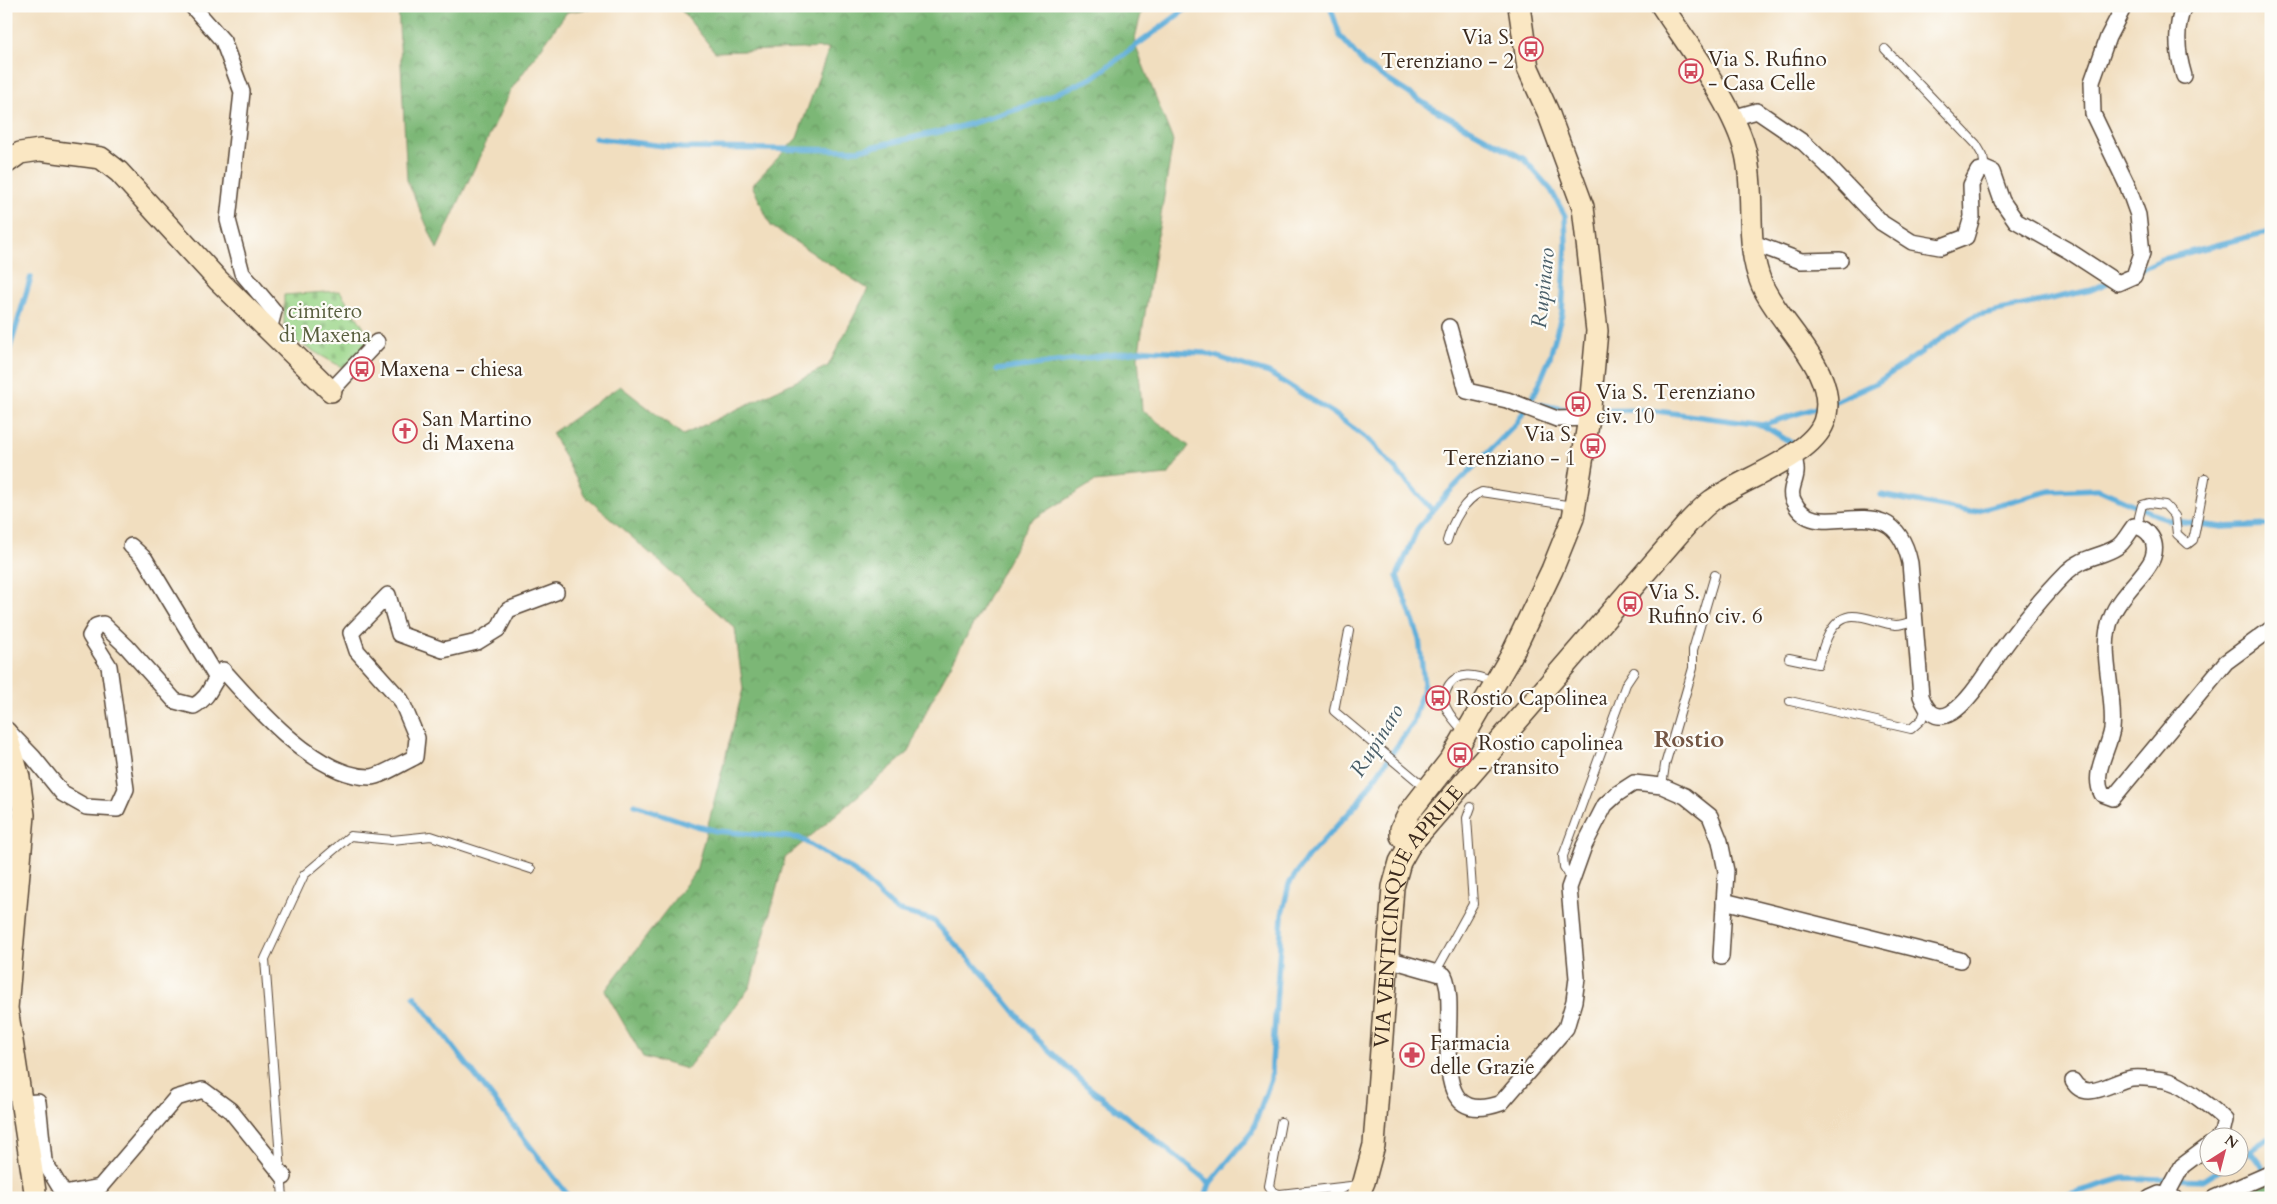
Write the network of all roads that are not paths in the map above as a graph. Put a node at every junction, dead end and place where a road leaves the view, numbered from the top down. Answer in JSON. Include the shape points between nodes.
{"nodes":[{"id":1,"x":192,"y":6,"type":"edge"},
{"id":2,"x":1519,"y":6,"type":"edge"},
{"id":3,"x":1662,"y":6,"type":"edge"},
{"id":4,"x":2124,"y":6,"type":"edge"},
{"id":5,"x":2184,"y":6,"type":"edge"},
{"id":6,"x":1885,"y":49,"type":"dead end"},
{"id":7,"x":2184,"y":76,"type":"dead end"},
{"id":8,"x":1732,"y":118,"type":"junction"},
{"id":9,"x":11,"y":155,"type":"edge"},
{"id":10,"x":1985,"y":169,"type":"junction"},
{"id":11,"x":1751,"y":242,"type":"junction"},
{"id":12,"x":1840,"y":260,"type":"dead end"},
{"id":13,"x":1449,"y":327,"type":"dead end"},
{"id":14,"x":269,"y":330,"type":"junction"},
{"id":15,"x":377,"y":342,"type":"dead end"},
{"id":16,"x":331,"y":391,"type":"joint"},
{"id":17,"x":1589,"y":418,"type":"junction"},
{"id":18,"x":1794,"y":454,"type":"junction"},
{"id":19,"x":2205,"y":478,"type":"dead end"},
{"id":20,"x":1575,"y":507,"type":"junction"},
{"id":21,"x":2140,"y":527,"type":"junction"},
{"id":22,"x":1447,"y":541,"type":"dead end"},
{"id":23,"x":131,"y":546,"type":"dead end"},
{"id":24,"x":1715,"y":575,"type":"dead end"},
{"id":25,"x":556,"y":592,"type":"dead end"},
{"id":26,"x":1916,"y":620,"type":"junction"},
{"id":27,"x":2271,"y":629,"type":"edge"},
{"id":28,"x":1349,"y":631,"type":"dead end"},
{"id":29,"x":1789,"y":658,"type":"dead end"},
{"id":30,"x":1634,"y":672,"type":"dead end"},
{"id":31,"x":216,"y":677,"type":"junction"},
{"id":32,"x":1495,"y":682,"type":"junction"},
{"id":33,"x":1790,"y":701,"type":"dead end"},
{"id":34,"x":1926,"y":708,"type":"junction"},
{"id":35,"x":6,"y":729,"type":"edge"},
{"id":36,"x":6,"y":733,"type":"edge"},
{"id":37,"x":1466,"y":734,"type":"junction"},
{"id":38,"x":1662,"y":786,"type":"junction"},
{"id":39,"x":1429,"y":790,"type":"junction"},
{"id":40,"x":1471,"y":807,"type":"dead end"},
{"id":41,"x":1409,"y":846,"type":"junction"},
{"id":42,"x":531,"y":869,"type":"dead end"},
{"id":43,"x":1572,"y":880,"type":"junction"},
{"id":44,"x":1724,"y":901,"type":"junction"},
{"id":45,"x":1721,"y":957,"type":"dead end"},
{"id":46,"x":1388,"y":959,"type":"junction"},
{"id":47,"x":1960,"y":960,"type":"dead end"},
{"id":48,"x":1435,"y":973,"type":"junction"},
{"id":49,"x":2073,"y":1081,"type":"dead end"},
{"id":50,"x":22,"y":1103,"type":"junction"},
{"id":51,"x":1281,"y":1122,"type":"dead end"},
{"id":52,"x":2224,"y":1126,"type":"edge"},
{"id":53,"x":2200,"y":1152,"type":"edge"},
{"id":54,"x":2271,"y":1173,"type":"edge"},
{"id":55,"x":284,"y":1177,"type":"junction"},
{"id":56,"x":1355,"y":1190,"type":"edge"},
{"id":57,"x":2170,"y":1197,"type":"edge"},
{"id":58,"x":36,"y":1198,"type":"edge"},
{"id":59,"x":284,"y":1198,"type":"edge"},
{"id":60,"x":1326,"y":1198,"type":"edge"},
{"id":61,"x":2150,"y":1198,"type":"edge"},
{"id":62,"x":2214,"y":1198,"type":"edge"}],
"edges":[{"from":1,"to":14,"type":"street","via":[[223,41],[242,92],[228,220],[242,273],[274,311]]},
{"from":2,"to":17,"type":"street","via":[[1528,68],[1583,207],[1597,331]]},
{"from":3,"to":8,"type":"street"},
{"from":4,"to":10,"type":"street","via":[[2108,37],[2092,82],[2093,114],[2138,215],[2142,253],[2134,276],[2118,283],[2016,221],[2002,201],[1992,172]]},
{"from":5,"to":7,"type":"street","via":[[2177,40]]},
{"from":6,"to":10,"type":"lane","via":[[1976,144],[1983,156]]},
{"from":8,"to":10,"type":"street","via":[[1757,111],[1776,123],[1804,143],[1882,223],[1912,242],[1940,247],[1966,237],[1972,217],[1971,185],[1978,171]]},
{"from":8,"to":11,"type":"street","via":[[1746,153]]},
{"from":9,"to":14,"type":"street","via":[[40,150],[101,158],[119,172],[218,280]]},
{"from":11,"to":12,"type":"street","via":[[1801,261]]},
{"from":11,"to":18,"type":"street","name":"VIA VENTICINQUE APRILE","via":[[1763,286],[1818,370],[1828,404],[1823,423],[1811,442]]},
{"from":13,"to":17,"type":"street","via":[[1467,391],[1507,400],[1557,419]]},
{"from":14,"to":16,"type":"street"},
{"from":15,"to":16,"type":"street"},
{"from":17,"to":20,"type":"street"},
{"from":18,"to":26,"type":"street","via":[[1796,472],[1791,487],[1793,501],[1802,514],[1817,521],[1875,519],[1891,524],[1907,548]]},
{"from":18,"to":41,"type":"street","name":"VIA VENTICINQUE APRILE","via":[[1711,501],[1689,522]]},
{"from":19,"to":21,"type":"lane","via":[[2196,532],[2188,544],[2177,534],[2176,516],[2165,504],[2142,505]]},
{"from":20,"to":22,"type":"lane","via":[[1482,492],[1476,494],[1453,522]]},
{"from":20,"to":32,"type":"street","via":[[1552,570],[1512,656]]},
{"from":21,"to":27,"type":"street","via":[[2152,537],[2153,558],[2112,615],[2105,642],[2113,704],[2111,731],[2098,786],[2102,794],[2113,798],[2226,662]]},
{"from":21,"to":34,"type":"street","via":[[2134,526],[2118,546],[2088,557],[2068,571],[1952,713],[1939,716]]},
{"from":23,"to":31,"type":"street","via":[[145,559]]},
{"from":24,"to":38,"type":"lane","via":[[1693,650],[1693,668]]},
{"from":25,"to":31,"type":"street","via":[[508,610],[498,629],[477,642],[443,650],[399,634],[388,595],[352,634],[357,651],[400,700],[417,738],[415,757],[372,777],[345,774],[322,762],[266,717],[222,670]]},
{"from":26,"to":29,"type":"lane","via":[[1898,625],[1852,616],[1833,627],[1818,664]]},
{"from":26,"to":34,"type":"street","via":[[1918,670]]},
{"from":28,"to":39,"type":"lane","via":[[1334,711]]},
{"from":30,"to":43,"type":"lane","via":[[1626,684],[1563,856],[1564,867]]},
{"from":31,"to":35,"type":"street","via":[[206,698],[194,706],[175,701],[121,641],[103,624],[96,626],[90,636],[109,666],[126,789],[117,809],[86,807],[63,794]]},
{"from":32,"to":37,"type":"street"},
{"from":32,"to":37,"type":"lane","via":[[1465,674],[1447,688],[1444,700],[1448,711]]},
{"from":33,"to":34,"type":"lane","via":[[1912,729],[1922,719]]},
{"from":36,"to":50,"type":"street","via":[[19,777],[24,815],[7,1008]]},
{"from":37,"to":39,"type":"street"},
{"from":38,"to":43,"type":"street","via":[[1634,783],[1605,805],[1584,846]]},
{"from":38,"to":44,"type":"street","via":[[1685,796],[1710,816],[1720,841],[1726,871]]},
{"from":39,"to":41,"type":"street","via":[[1409,813],[1401,829],[1401,836]]},
{"from":40,"to":48,"type":"lane","via":[[1467,818],[1474,904]]},
{"from":41,"to":46,"type":"street","name":"VIA VENTICINQUE APRILE","via":[[1400,862],[1393,887]]},
{"from":42,"to":55,"type":"lane","via":[[430,836],[392,840],[350,836],[304,875],[265,959]]},
{"from":43,"to":48,"type":"street","via":[[1569,888],[1577,978],[1566,1028],[1501,1103],[1486,1108],[1470,1108],[1452,1089],[1448,1075],[1449,992],[1444,975]]},
{"from":44,"to":45,"type":"street"},
{"from":44,"to":47,"type":"street"},
{"from":46,"to":48,"type":"street"},
{"from":46,"to":56,"type":"street","name":"VIA VENTICINQUE APRILE","via":[[1374,1145]]},
{"from":49,"to":52,"type":"street","via":[[2085,1092],[2133,1078],[2172,1082],[2217,1112],[2225,1120]]},
{"from":50,"to":55,"type":"street","via":[[38,1102],[44,1161],[64,1194],[100,1187],[176,1098],[203,1090],[230,1110]]},
{"from":50,"to":58,"type":"street"},
{"from":51,"to":56,"type":"lane","via":[[1269,1186],[1273,1192]]},
{"from":53,"to":57,"type":"street","via":[[2182,1166]]},
{"from":54,"to":62,"type":"street"},
{"from":55,"to":59,"type":"lane"},
{"from":56,"to":60,"type":"lane"},
{"from":57,"to":61,"type":"street","via":[[2159,1194]]}]}
